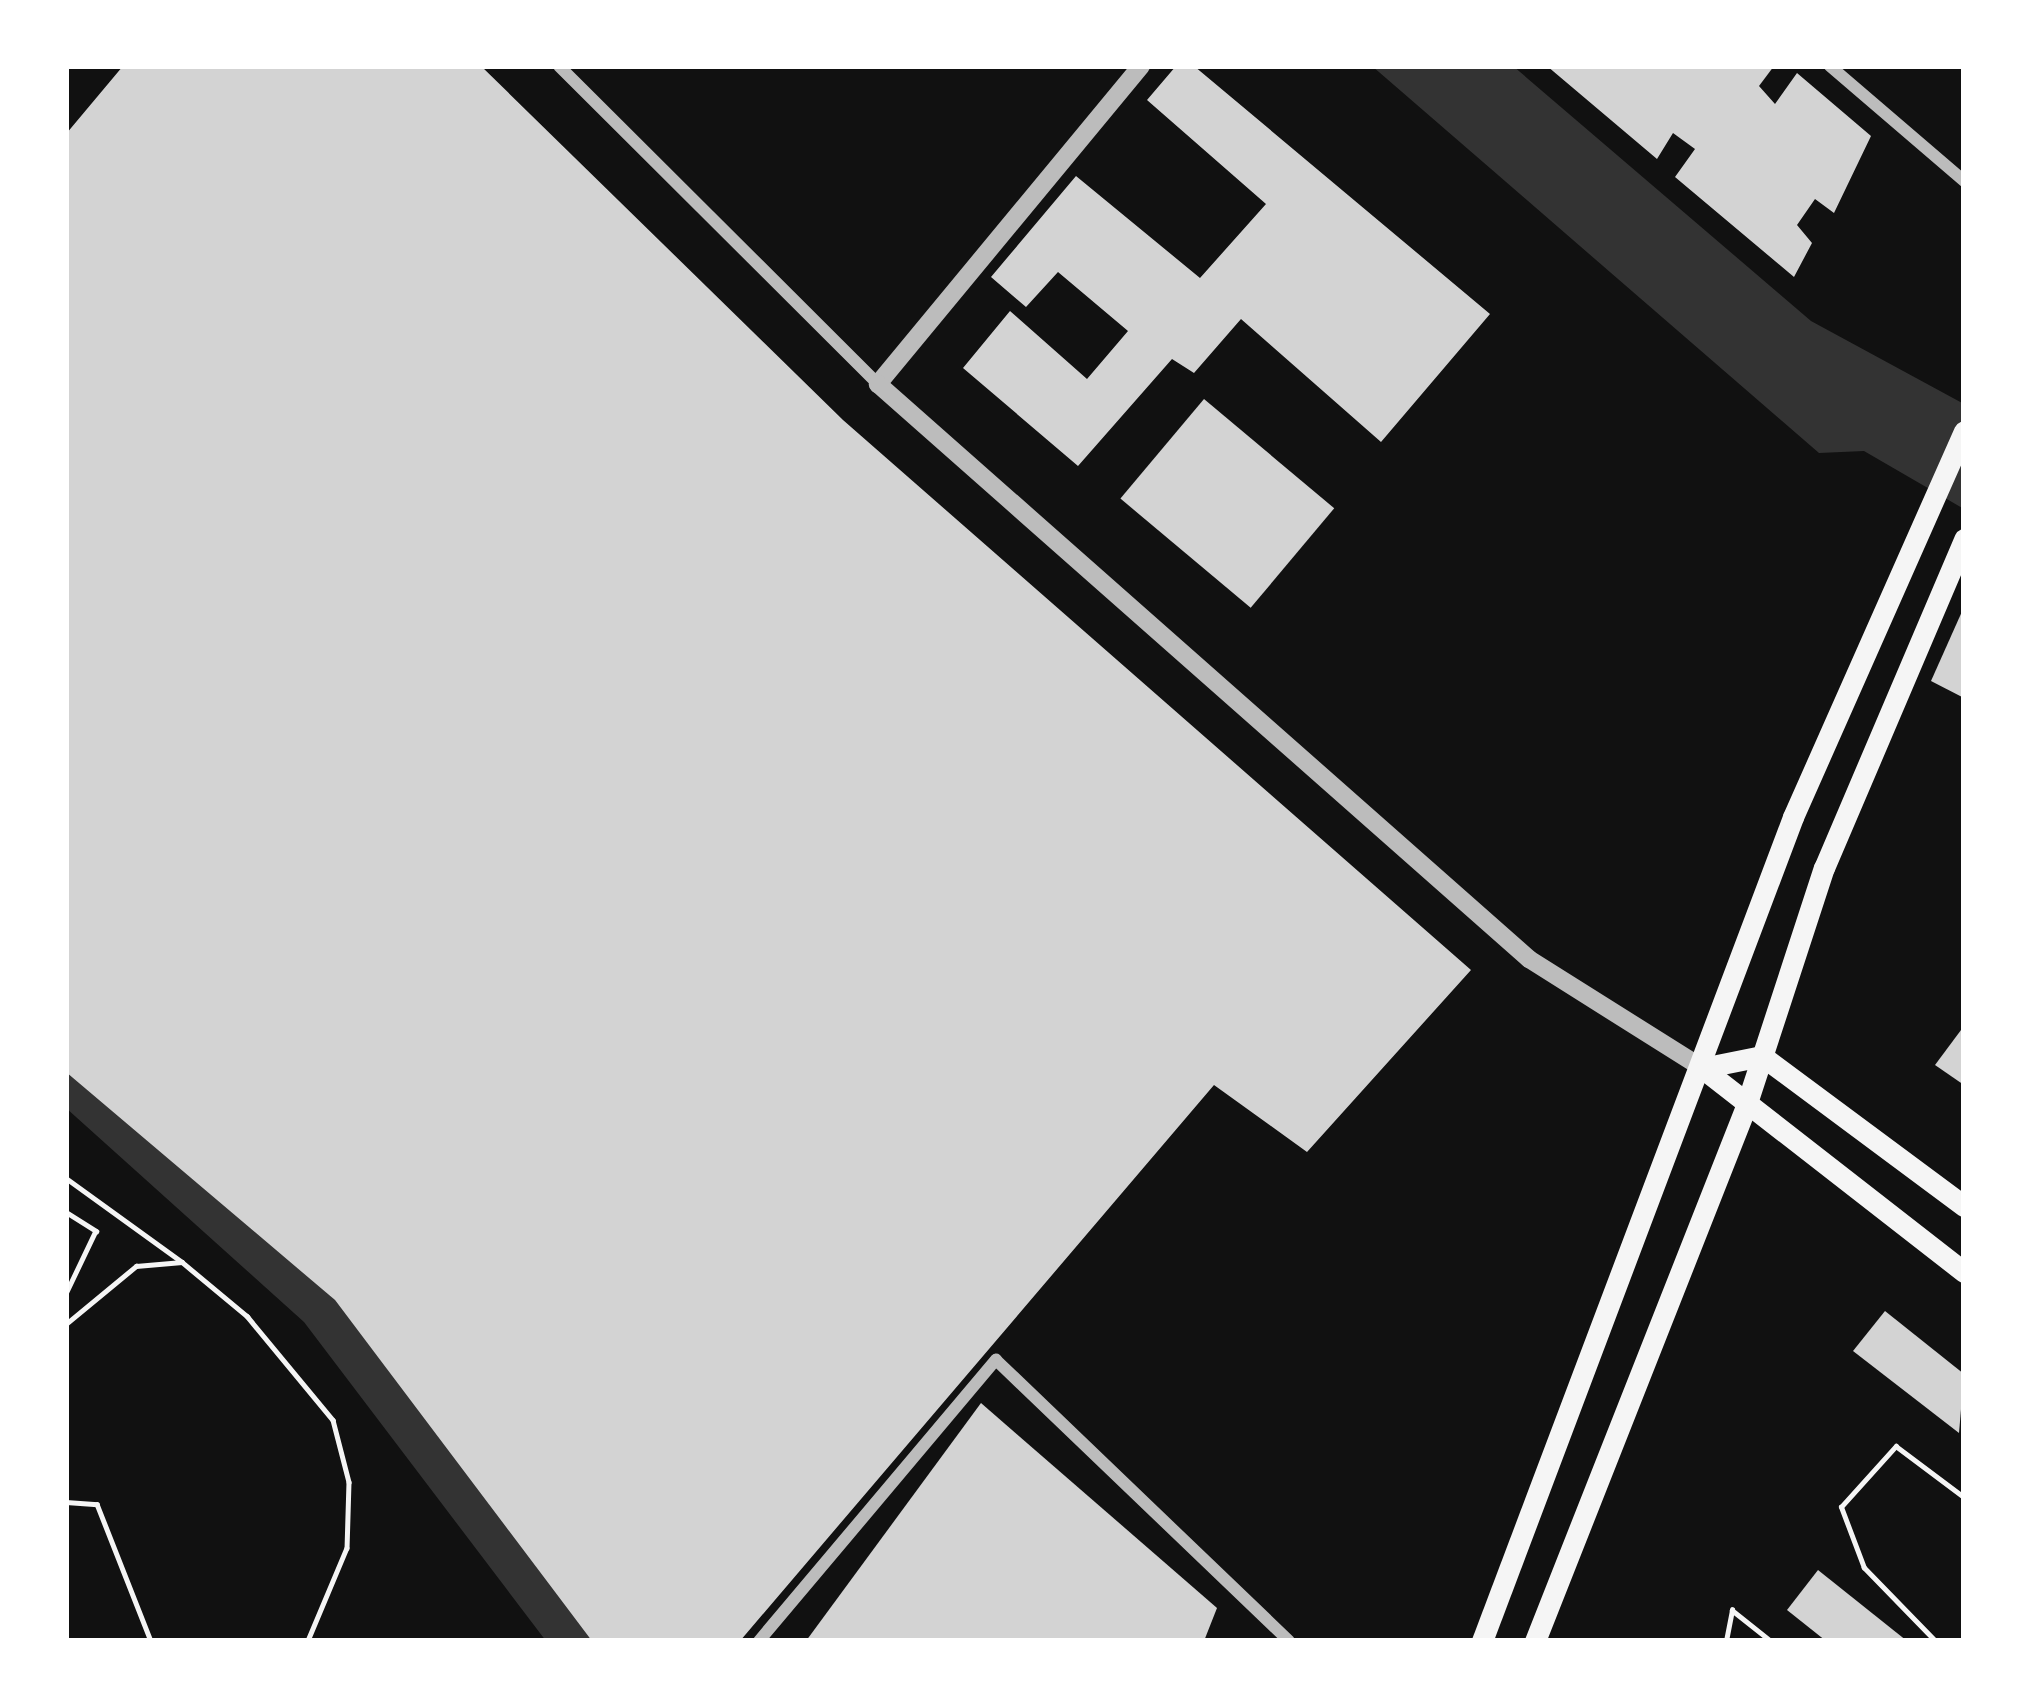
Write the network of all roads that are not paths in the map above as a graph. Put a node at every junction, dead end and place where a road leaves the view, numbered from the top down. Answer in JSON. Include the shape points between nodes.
{"nodes":[{"id":1,"x":559,"y":66,"type":"edge"},
{"id":2,"x":1141,"y":66,"type":"edge"},
{"id":3,"x":1830,"y":66,"type":"edge"},
{"id":4,"x":1964,"y":181,"type":"edge"},
{"id":5,"x":878,"y":384,"type":"junction"},
{"id":6,"x":1964,"y":430,"type":"edge"},
{"id":7,"x":1964,"y":538,"type":"edge"},
{"id":8,"x":1762,"y":1056,"type":"junction"},
{"id":9,"x":1702,"y":1068,"type":"junction"},
{"id":10,"x":1745,"y":1109,"type":"junction"},
{"id":11,"x":1964,"y":1206,"type":"edge"},
{"id":12,"x":1964,"y":1272,"type":"edge"},
{"id":13,"x":759,"y":1641,"type":"edge"},
{"id":14,"x":1289,"y":1641,"type":"edge"},
{"id":15,"x":1482,"y":1641,"type":"edge"},
{"id":16,"x":1535,"y":1641,"type":"edge"}],
"edges":[{"from":1,"to":5,"type":"street"},
{"from":2,"to":5,"type":"street"},
{"from":3,"to":4,"type":"street"},
{"from":5,"to":9,"type":"street","via":[[1529,959]]},
{"from":6,"to":9,"type":"main road","via":[[1921,516]]},
{"from":7,"to":8,"type":"main road","via":[[1824,868]]},
{"from":8,"to":9,"type":"main road"},
{"from":8,"to":10,"type":"main road"},
{"from":8,"to":11,"type":"main road"},
{"from":9,"to":10,"type":"main road"},
{"from":9,"to":15,"type":"main road"},
{"from":10,"to":12,"type":"main road"},
{"from":10,"to":16,"type":"main road"},
{"from":13,"to":14,"type":"street","via":[[996,1360]]}]}
